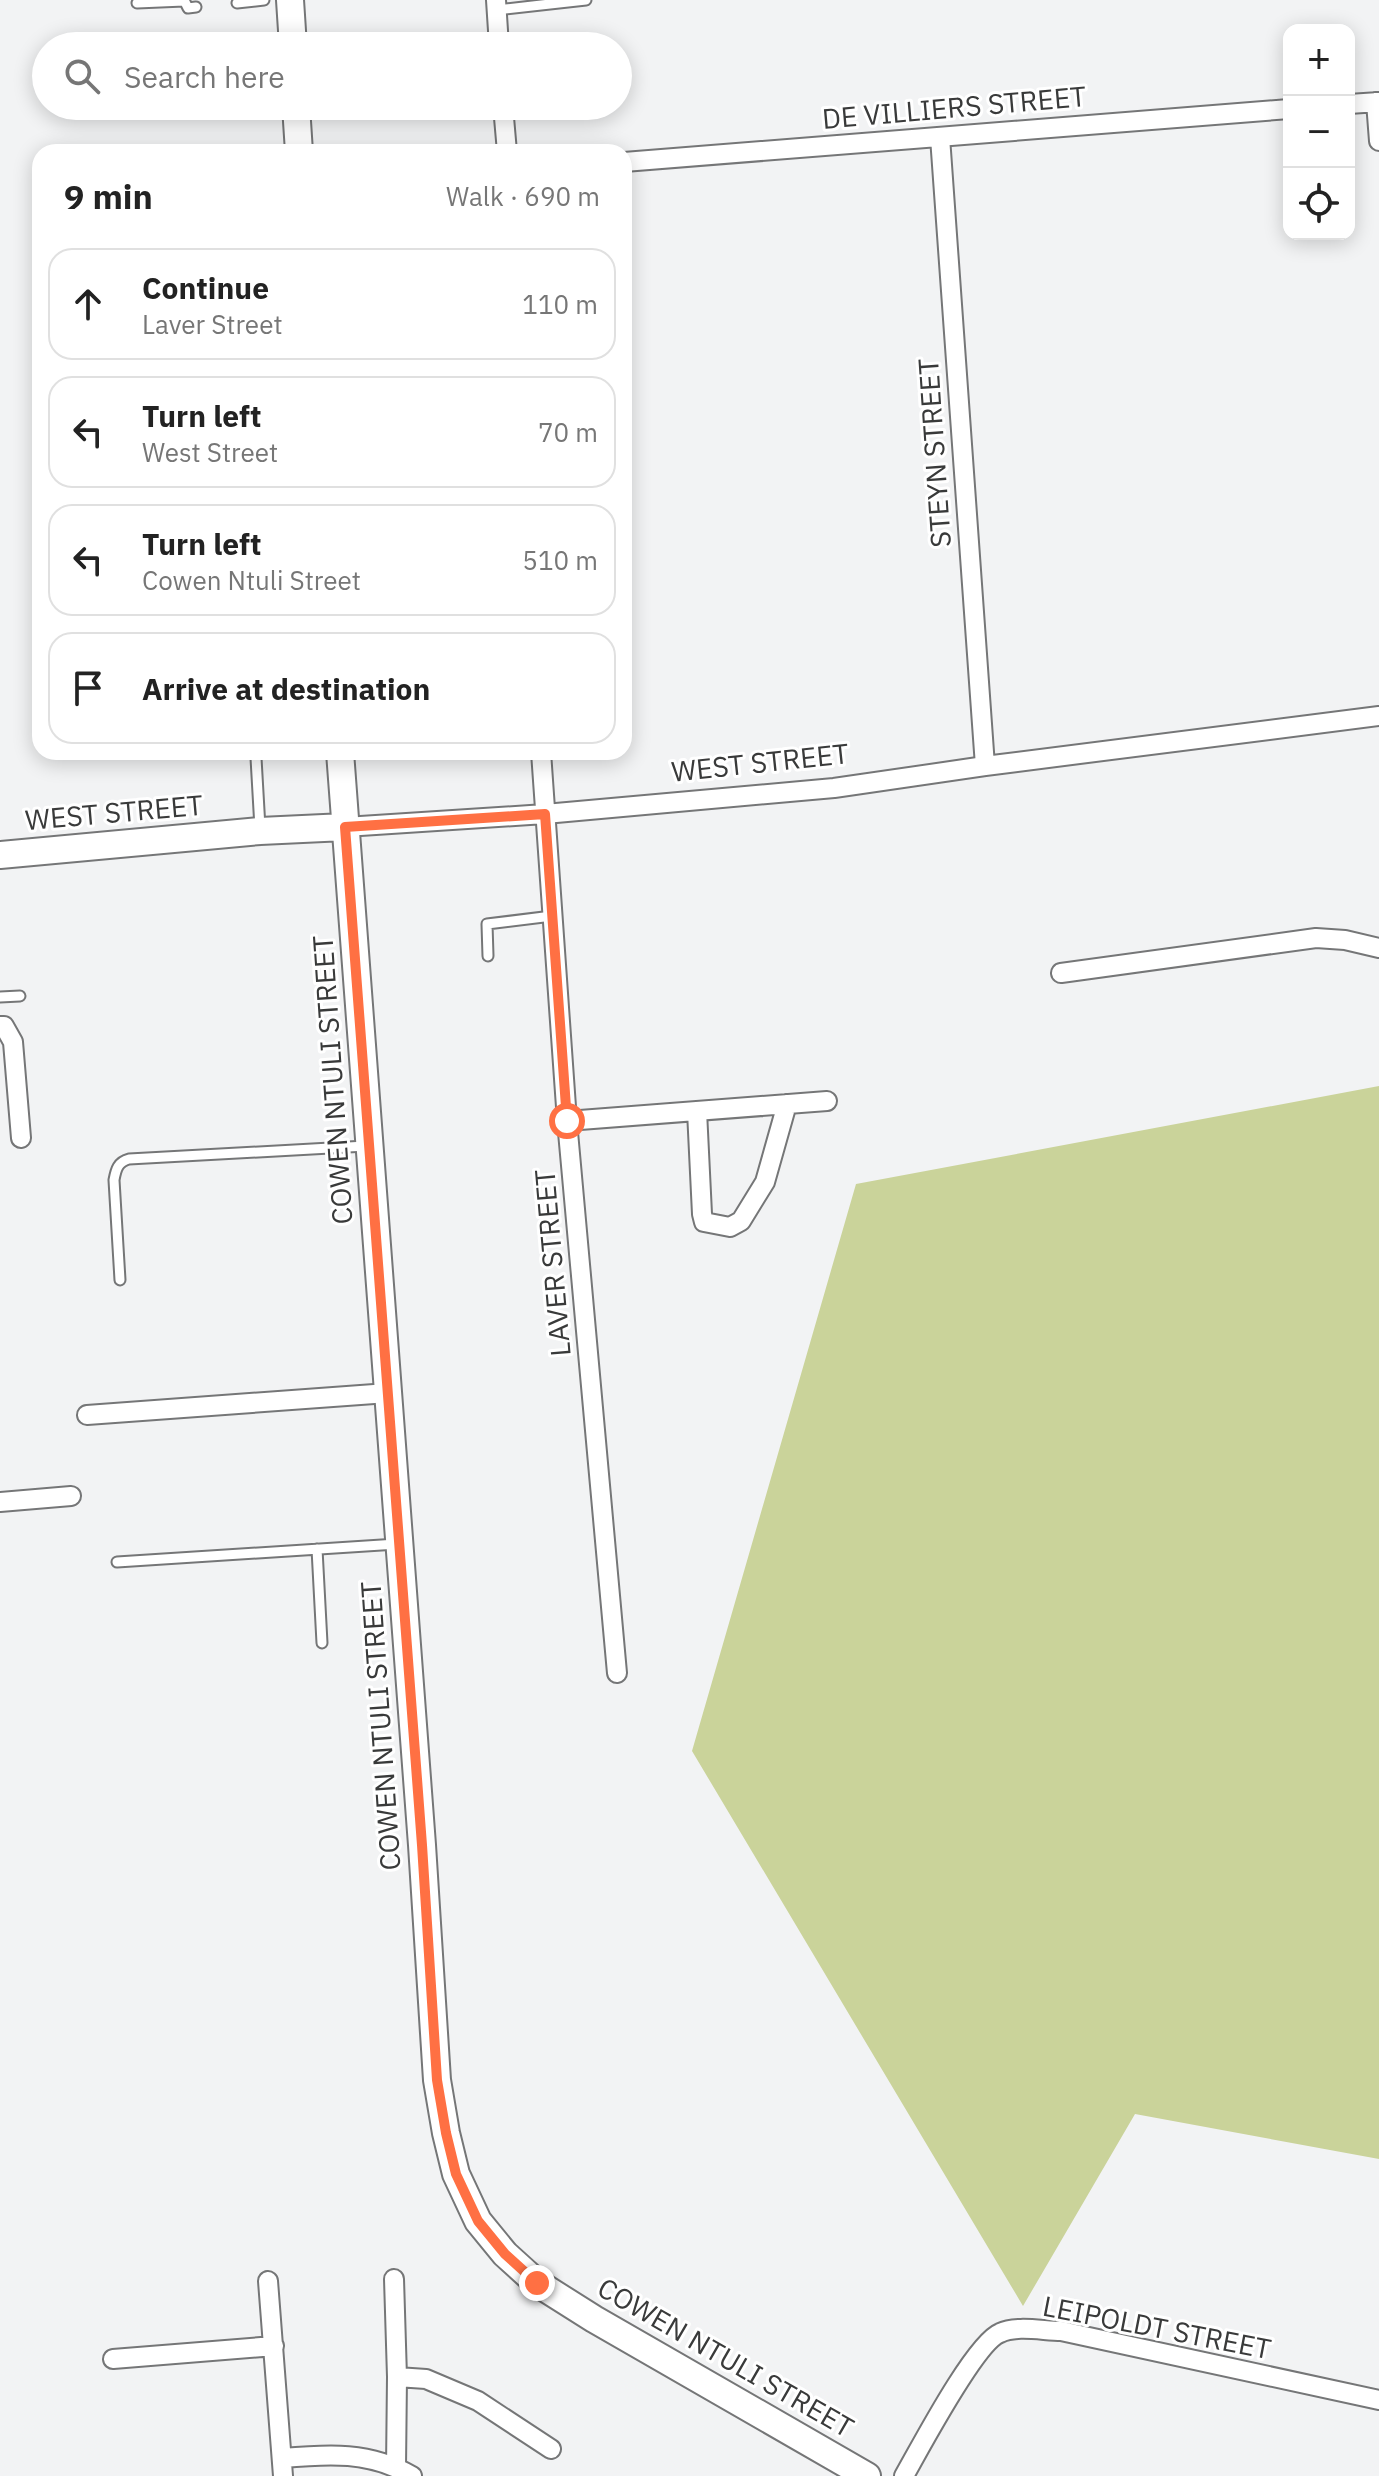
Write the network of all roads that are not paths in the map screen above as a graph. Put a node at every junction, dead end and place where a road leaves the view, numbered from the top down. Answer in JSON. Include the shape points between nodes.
{"nodes":[{"id":1,"x":264,"y":0,"type":"edge"},
{"id":2,"x":290,"y":0,"type":"edge"},
{"id":3,"x":586,"y":0,"type":"edge"},
{"id":4,"x":184,"y":1,"type":"edge"},
{"id":5,"x":137,"y":3,"type":"dead end"},
{"id":6,"x":237,"y":3,"type":"dead end"},
{"id":7,"x":496,"y":5,"type":"edge"},
{"id":8,"x":196,"y":7,"type":"dead end"},
{"id":9,"x":292,"y":32,"type":"edge"},
{"id":10,"x":498,"y":32,"type":"edge"},
{"id":11,"x":1378,"y":102,"type":"edge"},
{"id":12,"x":1355,"y":104,"type":"edge"},
{"id":13,"x":1283,"y":109,"type":"edge"},
{"id":14,"x":297,"y":120,"type":"edge"},
{"id":15,"x":504,"y":120,"type":"edge"},
{"id":16,"x":940,"y":137,"type":"junction"},
{"id":17,"x":1379,"y":141,"type":"edge"},
{"id":18,"x":298,"y":144,"type":"edge"},
{"id":19,"x":506,"y":144,"type":"edge"},
{"id":20,"x":632,"y":161,"type":"edge"},
{"id":21,"x":1379,"y":716,"type":"edge"},
{"id":22,"x":256,"y":760,"type":"edge"},
{"id":23,"x":341,"y":760,"type":"edge"},
{"id":24,"x":542,"y":760,"type":"edge"},
{"id":25,"x":985,"y":766,"type":"junction"},
{"id":26,"x":545,"y":814,"type":"junction"},
{"id":27,"x":345,"y":827,"type":"junction"},
{"id":28,"x":260,"y":831,"type":"junction"},
{"id":29,"x":0,"y":855,"type":"edge"},
{"id":30,"x":552,"y":916,"type":"junction"},
{"id":31,"x":1379,"y":948,"type":"edge"},
{"id":32,"x":488,"y":956,"type":"dead end"},
{"id":33,"x":1061,"y":973,"type":"dead end"},
{"id":34,"x":20,"y":996,"type":"dead end"},
{"id":35,"x":0,"y":997,"type":"edge"},
{"id":36,"x":0,"y":1026,"type":"edge"},
{"id":37,"x":827,"y":1101,"type":"dead end"},
{"id":38,"x":787,"y":1104,"type":"junction"},
{"id":39,"x":697,"y":1111,"type":"junction"},
{"id":40,"x":567,"y":1121,"type":"junction"},
{"id":41,"x":21,"y":1138,"type":"dead end"},
{"id":42,"x":369,"y":1146,"type":"junction"},
{"id":43,"x":120,"y":1280,"type":"dead end"},
{"id":44,"x":388,"y":1393,"type":"junction"},
{"id":45,"x":87,"y":1415,"type":"dead end"},
{"id":46,"x":71,"y":1496,"type":"dead end"},
{"id":47,"x":0,"y":1502,"type":"edge"},
{"id":48,"x":399,"y":1544,"type":"junction"},
{"id":49,"x":317,"y":1549,"type":"junction"},
{"id":50,"x":117,"y":1562,"type":"dead end"},
{"id":51,"x":322,"y":1643,"type":"dead end"},
{"id":52,"x":617,"y":1673,"type":"dead end"},
{"id":53,"x":394,"y":2279,"type":"dead end"},
{"id":54,"x":268,"y":2281,"type":"dead end"},
{"id":55,"x":274,"y":2346,"type":"junction"},
{"id":56,"x":113,"y":2359,"type":"dead end"},
{"id":57,"x":397,"y":2377,"type":"junction"},
{"id":58,"x":1379,"y":2400,"type":"edge"},
{"id":59,"x":551,"y":2449,"type":"dead end"},
{"id":60,"x":282,"y":2467,"type":"edge"},
{"id":61,"x":404,"y":2471,"type":"edge"},
{"id":62,"x":867,"y":2476,"type":"edge"},
{"id":63,"x":904,"y":2476,"type":"edge"}],
"edges":[{"from":1,"to":6,"type":"lane"},
{"from":2,"to":9,"type":"street"},
{"from":3,"to":7,"type":"lane"},
{"from":4,"to":5,"type":"lane"},
{"from":4,"to":8,"type":"lane","via":[[188,8]]},
{"from":7,"to":10,"type":"street"},
{"from":11,"to":12,"type":"street"},
{"from":11,"to":17,"type":"street"},
{"from":13,"to":16,"type":"street","name":"DE VILLIERS STREET"},
{"from":14,"to":18,"type":"street"},
{"from":15,"to":19,"type":"street"},
{"from":16,"to":20,"type":"street","name":"DE VILLIERS STREET"},
{"from":16,"to":25,"type":"street","name":"STEYN STREET"},
{"from":21,"to":25,"type":"street","name":"WEST STREET"},
{"from":22,"to":28,"type":"lane"},
{"from":23,"to":27,"type":"street","name":"COWEN NTULI STREET"},
{"from":24,"to":26,"type":"street","name":"LAVER STREET"},
{"from":25,"to":26,"type":"street","name":"WEST STREET","via":[[834,788]]},
{"from":26,"to":27,"type":"street","name":"WEST STREET"},
{"from":26,"to":30,"type":"street","name":"LAVER STREET"},
{"from":27,"to":28,"type":"street","name":"WEST STREET"},
{"from":27,"to":42,"type":"street","name":"COWEN NTULI STREET"},
{"from":28,"to":29,"type":"street","name":"WEST STREET"},
{"from":30,"to":32,"type":"lane","via":[[487,924]]},
{"from":30,"to":40,"type":"street","name":"LAVER STREET"},
{"from":31,"to":33,"type":"street","via":[[1316,938]]},
{"from":34,"to":35,"type":"lane"},
{"from":36,"to":41,"type":"street","via":[[13,1042]]},
{"from":37,"to":38,"type":"street"},
{"from":38,"to":39,"type":"street"},
{"from":38,"to":39,"type":"street","via":[[765,1182],[741,1221],[730,1227],[704,1222]]},
{"from":39,"to":40,"type":"street"},
{"from":40,"to":52,"type":"street","name":"LAVER STREET"},
{"from":42,"to":43,"type":"lane","via":[[122,1161],[114,1180]]},
{"from":42,"to":44,"type":"street","name":"COWEN NTULI STREET"},
{"from":44,"to":45,"type":"street"},
{"from":44,"to":48,"type":"street","name":"COWEN NTULI STREET"},
{"from":46,"to":47,"type":"street"},
{"from":48,"to":49,"type":"lane"},
{"from":48,"to":62,"type":"street","name":"COWEN NTULI STREET","via":[[437,2080],[456,2174],[478,2221],[537,2283]]},
{"from":49,"to":50,"type":"lane"},
{"from":49,"to":51,"type":"lane"},
{"from":53,"to":57,"type":"street"},
{"from":54,"to":55,"type":"street"},
{"from":55,"to":56,"type":"street"},
{"from":55,"to":60,"type":"street"},
{"from":57,"to":59,"type":"street","via":[[426,2379],[478,2401]]},
{"from":57,"to":61,"type":"street"},
{"from":58,"to":63,"type":"street","name":"LEIPOLDT STREET","via":[[1061,2331],[1015,2330],[999,2333],[971,2362]]},
{"from":60,"to":61,"type":"street","via":[[331,2454],[360,2456]]}]}
